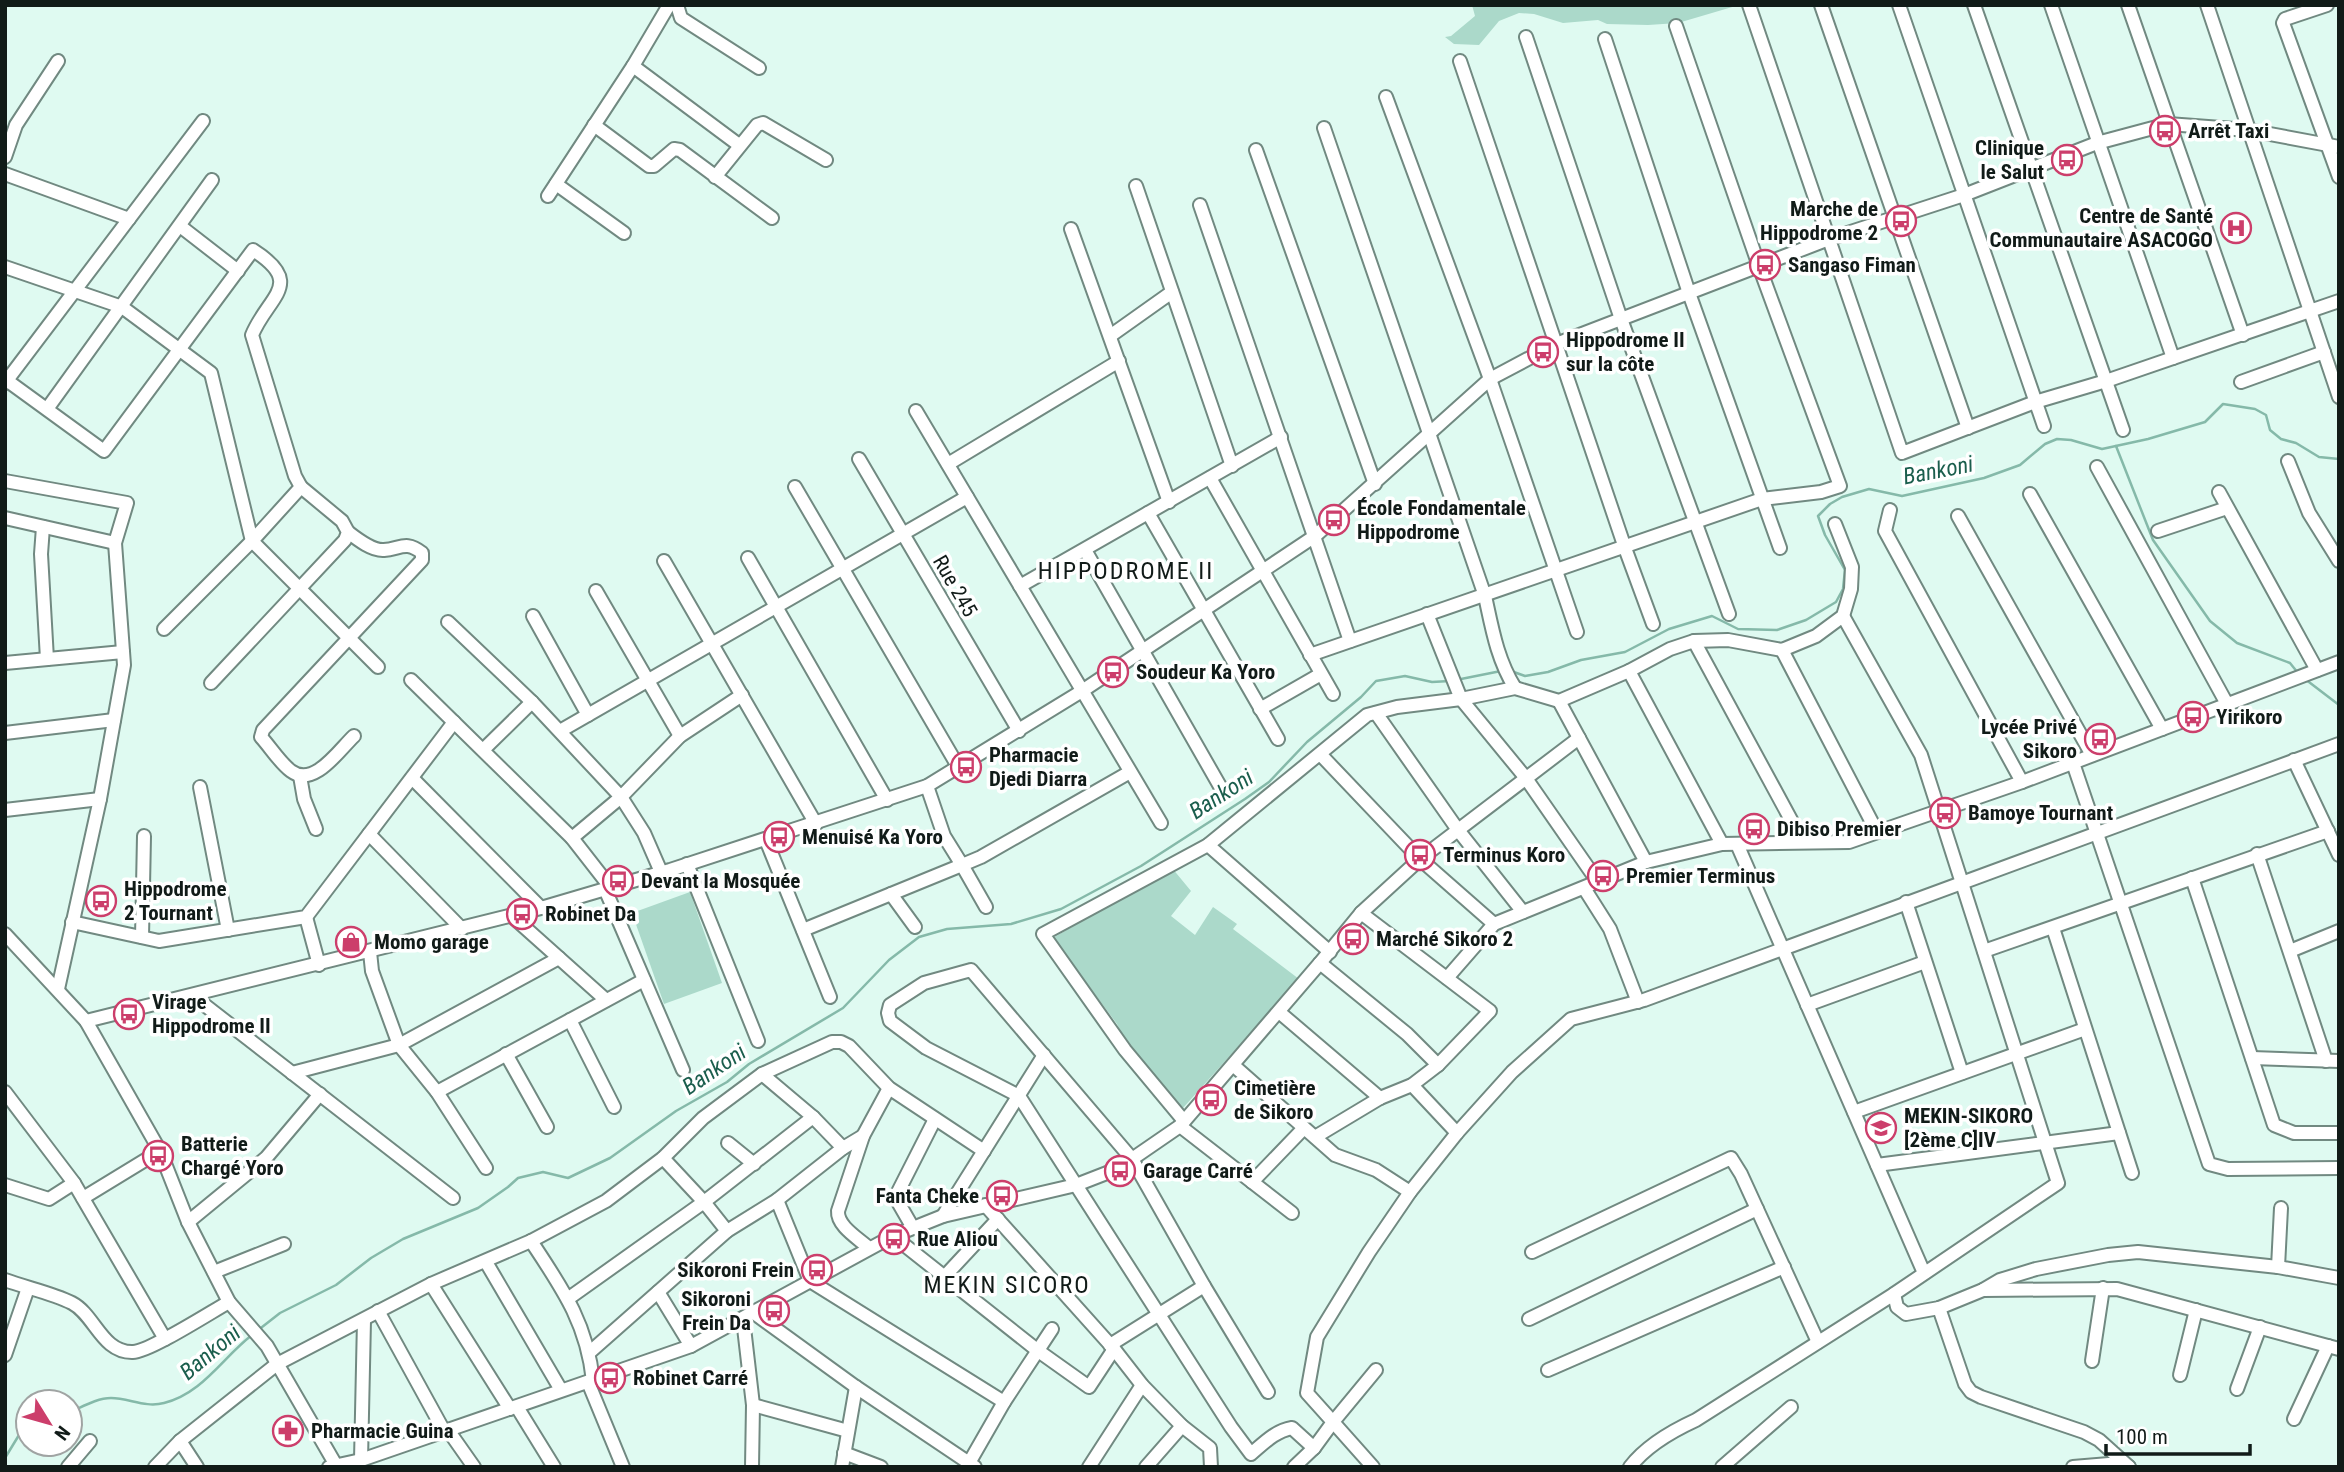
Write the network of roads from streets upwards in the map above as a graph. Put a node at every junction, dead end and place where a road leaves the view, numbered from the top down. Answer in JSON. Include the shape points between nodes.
{"nodes":[{"id":1,"x":669,"y":5,"type":"edge"},
{"id":2,"x":677,"y":5,"type":"edge"},
{"id":3,"x":1749,"y":5,"type":"edge"},
{"id":4,"x":1821,"y":5,"type":"edge"},
{"id":5,"x":1899,"y":5,"type":"edge"},
{"id":6,"x":1975,"y":5,"type":"edge"},
{"id":7,"x":2051,"y":5,"type":"edge"},
{"id":8,"x":2128,"y":5,"type":"edge"},
{"id":9,"x":2207,"y":5,"type":"edge"},
{"id":10,"x":2327,"y":5,"type":"edge"},
{"id":11,"x":1676,"y":26,"type":"dead end"},
{"id":12,"x":1527,"y":37,"type":"dead end"},
{"id":13,"x":1605,"y":39,"type":"dead end"},
{"id":14,"x":58,"y":61,"type":"dead end"},
{"id":15,"x":1460,"y":61,"type":"dead end"},
{"id":16,"x":633,"y":66,"type":"junction"},
{"id":17,"x":760,"y":68,"type":"dead end"},
{"id":18,"x":1386,"y":97,"type":"dead end"},
{"id":19,"x":203,"y":121,"type":"dead end"},
{"id":20,"x":2168,"y":124,"type":"junction"},
{"id":21,"x":594,"y":125,"type":"junction"},
{"id":22,"x":1324,"y":128,"type":"dead end"},
{"id":23,"x":2248,"y":130,"type":"junction"},
{"id":24,"x":2098,"y":143,"type":"junction"},
{"id":25,"x":739,"y":145,"type":"junction"},
{"id":26,"x":2333,"y":146,"type":"edge"},
{"id":27,"x":1256,"y":150,"type":"dead end"},
{"id":28,"x":5,"y":157,"type":"edge"},
{"id":29,"x":826,"y":160,"type":"dead end"},
{"id":30,"x":2032,"y":169,"type":"junction"},
{"id":31,"x":5,"y":174,"type":"edge"},
{"id":32,"x":715,"y":177,"type":"junction"},
{"id":33,"x":2339,"y":177,"type":"edge"},
{"id":34,"x":212,"y":180,"type":"dead end"},
{"id":35,"x":556,"y":184,"type":"junction"},
{"id":36,"x":1136,"y":186,"type":"dead end"},
{"id":37,"x":1964,"y":195,"type":"junction"},
{"id":38,"x":548,"y":196,"type":"dead end"},
{"id":39,"x":1200,"y":205,"type":"dead end"},
{"id":40,"x":772,"y":218,"type":"dead end"},
{"id":41,"x":1894,"y":218,"type":"junction"},
{"id":42,"x":129,"y":219,"type":"junction"},
{"id":43,"x":180,"y":226,"type":"junction"},
{"id":44,"x":1071,"y":229,"type":"dead end"},
{"id":45,"x":624,"y":233,"type":"dead end"},
{"id":46,"x":1829,"y":239,"type":"junction"},
{"id":47,"x":1759,"y":266,"type":"junction"},
{"id":48,"x":5,"y":267,"type":"edge"},
{"id":49,"x":238,"y":271,"type":"junction"},
{"id":50,"x":76,"y":291,"type":"junction"},
{"id":51,"x":1172,"y":292,"type":"junction"},
{"id":52,"x":1689,"y":293,"type":"junction"},
{"id":53,"x":2339,"y":301,"type":"edge"},
{"id":54,"x":122,"y":307,"type":"junction"},
{"id":55,"x":2310,"y":312,"type":"junction"},
{"id":56,"x":1621,"y":319,"type":"junction"},
{"id":57,"x":2243,"y":335,"type":"junction"},
{"id":58,"x":1110,"y":336,"type":"junction"},
{"id":59,"x":1556,"y":344,"type":"junction"},
{"id":60,"x":180,"y":350,"type":"junction"},
{"id":61,"x":2324,"y":352,"type":"junction"},
{"id":62,"x":2173,"y":359,"type":"junction"},
{"id":63,"x":1119,"y":361,"type":"junction"},
{"id":64,"x":1490,"y":379,"type":"junction"},
{"id":65,"x":6,"y":381,"type":"edge"},
{"id":66,"x":2106,"y":381,"type":"junction"},
{"id":67,"x":2241,"y":382,"type":"dead end"},
{"id":68,"x":2339,"y":397,"type":"edge"},
{"id":69,"x":2035,"y":402,"type":"junction"},
{"id":70,"x":47,"y":409,"type":"junction"},
{"id":71,"x":916,"y":411,"type":"dead end"},
{"id":72,"x":2043,"y":426,"type":"dead end"},
{"id":73,"x":1968,"y":428,"type":"junction"},
{"id":74,"x":2123,"y":430,"type":"dead end"},
{"id":75,"x":1430,"y":434,"type":"junction"},
{"id":76,"x":1281,"y":437,"type":"junction"},
{"id":77,"x":859,"y":459,"type":"dead end"},
{"id":78,"x":2288,"y":461,"type":"dead end"},
{"id":79,"x":948,"y":464,"type":"junction"},
{"id":80,"x":1232,"y":466,"type":"junction"},
{"id":81,"x":2096,"y":467,"type":"dead end"},
{"id":82,"x":1210,"y":478,"type":"junction"},
{"id":83,"x":5,"y":481,"type":"edge"},
{"id":84,"x":1375,"y":484,"type":"junction"},
{"id":85,"x":301,"y":487,"type":"junction"},
{"id":86,"x":795,"y":487,"type":"dead end"},
{"id":87,"x":2218,"y":492,"type":"dead end"},
{"id":88,"x":2030,"y":494,"type":"dead end"},
{"id":89,"x":967,"y":496,"type":"junction"},
{"id":90,"x":1762,"y":499,"type":"junction"},
{"id":91,"x":1168,"y":502,"type":"junction"},
{"id":92,"x":2227,"y":508,"type":"junction"},
{"id":93,"x":1891,"y":510,"type":"dead end"},
{"id":94,"x":1148,"y":513,"type":"junction"},
{"id":95,"x":1958,"y":516,"type":"dead end"},
{"id":96,"x":5,"y":519,"type":"edge"},
{"id":97,"x":1696,"y":523,"type":"junction"},
{"id":98,"x":1835,"y":524,"type":"dead end"},
{"id":99,"x":43,"y":527,"type":"junction"},
{"id":100,"x":2158,"y":531,"type":"dead end"},
{"id":101,"x":348,"y":533,"type":"junction"},
{"id":102,"x":902,"y":534,"type":"junction"},
{"id":103,"x":1315,"y":536,"type":"junction"},
{"id":104,"x":2333,"y":539,"type":"edge"},
{"id":105,"x":252,"y":541,"type":"junction"},
{"id":106,"x":115,"y":543,"type":"junction"},
{"id":107,"x":1625,"y":548,"type":"junction"},
{"id":108,"x":1780,"y":548,"type":"dead end"},
{"id":109,"x":1085,"y":550,"type":"junction"},
{"id":110,"x":748,"y":558,"type":"dead end"},
{"id":111,"x":664,"y":561,"type":"dead end"},
{"id":112,"x":2339,"y":561,"type":"edge"},
{"id":113,"x":842,"y":568,"type":"junction"},
{"id":114,"x":1556,"y":571,"type":"junction"},
{"id":115,"x":1262,"y":572,"type":"junction"},
{"id":116,"x":1020,"y":586,"type":"junction"},
{"id":117,"x":300,"y":589,"type":"junction"},
{"id":118,"x":596,"y":591,"type":"dead end"},
{"id":119,"x":1485,"y":596,"type":"junction"},
{"id":120,"x":775,"y":608,"type":"junction"},
{"id":121,"x":1204,"y":611,"type":"junction"},
{"id":122,"x":1427,"y":614,"type":"junction"},
{"id":123,"x":1729,"y":614,"type":"dead end"},
{"id":124,"x":533,"y":616,"type":"dead end"},
{"id":125,"x":1843,"y":616,"type":"junction"},
{"id":126,"x":448,"y":622,"type":"dead end"},
{"id":127,"x":1653,"y":624,"type":"dead end"},
{"id":128,"x":164,"y":629,"type":"dead end"},
{"id":129,"x":1577,"y":632,"type":"dead end"},
{"id":130,"x":350,"y":639,"type":"junction"},
{"id":131,"x":1350,"y":640,"type":"junction"},
{"id":132,"x":1694,"y":640,"type":"junction"},
{"id":133,"x":712,"y":644,"type":"junction"},
{"id":134,"x":1782,"y":650,"type":"junction"},
{"id":135,"x":123,"y":652,"type":"junction"},
{"id":136,"x":1143,"y":652,"type":"junction"},
{"id":137,"x":1310,"y":655,"type":"junction"},
{"id":138,"x":47,"y":659,"type":"junction"},
{"id":139,"x":5,"y":663,"type":"edge"},
{"id":140,"x":2338,"y":664,"type":"edge"},
{"id":141,"x":378,"y":667,"type":"dead end"},
{"id":142,"x":2317,"y":670,"type":"junction"},
{"id":143,"x":1629,"y":671,"type":"junction"},
{"id":144,"x":1321,"y":674,"type":"junction"},
{"id":145,"x":411,"y":680,"type":"dead end"},
{"id":146,"x":648,"y":681,"type":"junction"},
{"id":147,"x":211,"y":683,"type":"dead end"},
{"id":148,"x":1515,"y":688,"type":"junction"},
{"id":149,"x":1082,"y":691,"type":"junction"},
{"id":150,"x":1333,"y":694,"type":"dead end"},
{"id":151,"x":742,"y":695,"type":"junction"},
{"id":152,"x":1461,"y":699,"type":"junction"},
{"id":153,"x":1559,"y":701,"type":"junction"},
{"id":154,"x":532,"y":702,"type":"junction"},
{"id":155,"x":2227,"y":704,"type":"junction"},
{"id":156,"x":1261,"y":709,"type":"junction"},
{"id":157,"x":1376,"y":713,"type":"junction"},
{"id":158,"x":589,"y":715,"type":"junction"},
{"id":159,"x":114,"y":720,"type":"junction"},
{"id":160,"x":454,"y":722,"type":"junction"},
{"id":161,"x":2162,"y":729,"type":"junction"},
{"id":162,"x":1019,"y":731,"type":"junction"},
{"id":163,"x":560,"y":732,"type":"junction"},
{"id":164,"x":5,"y":733,"type":"edge"},
{"id":165,"x":354,"y":736,"type":"dead end"},
{"id":166,"x":680,"y":736,"type":"junction"},
{"id":167,"x":1579,"y":738,"type":"junction"},
{"id":168,"x":1278,"y":740,"type":"dead end"},
{"id":169,"x":2339,"y":744,"type":"edge"},
{"id":170,"x":483,"y":750,"type":"junction"},
{"id":171,"x":1320,"y":754,"type":"junction"},
{"id":172,"x":2091,"y":755,"type":"junction"},
{"id":173,"x":2294,"y":760,"type":"junction"},
{"id":174,"x":2073,"y":762,"type":"junction"},
{"id":175,"x":959,"y":768,"type":"junction"},
{"id":176,"x":1130,"y":772,"type":"junction"},
{"id":177,"x":300,"y":776,"type":"junction"},
{"id":178,"x":1525,"y":777,"type":"junction"},
{"id":179,"x":412,"y":778,"type":"junction"},
{"id":180,"x":2022,"y":782,"type":"junction"},
{"id":181,"x":927,"y":786,"type":"junction"},
{"id":182,"x":200,"y":787,"type":"dead end"},
{"id":183,"x":1221,"y":788,"type":"dead end"},
{"id":184,"x":621,"y":797,"type":"junction"},
{"id":185,"x":100,"y":799,"type":"junction"},
{"id":186,"x":887,"y":800,"type":"junction"},
{"id":187,"x":5,"y":810,"type":"edge"},
{"id":188,"x":1938,"y":811,"type":"junction"},
{"id":189,"x":1161,"y":823,"type":"dead end"},
{"id":190,"x":816,"y":824,"type":"junction"},
{"id":191,"x":316,"y":829,"type":"dead end"},
{"id":192,"x":1458,"y":830,"type":"junction"},
{"id":193,"x":2328,"y":831,"type":"junction"},
{"id":194,"x":1877,"y":832,"type":"junction"},
{"id":195,"x":2097,"y":832,"type":"junction"},
{"id":196,"x":369,"y":834,"type":"junction"},
{"id":197,"x":144,"y":836,"type":"dead end"},
{"id":198,"x":572,"y":838,"type":"junction"},
{"id":199,"x":766,"y":840,"type":"junction"},
{"id":200,"x":1804,"y":842,"type":"junction"},
{"id":201,"x":1722,"y":844,"type":"junction"},
{"id":202,"x":1737,"y":844,"type":"junction"},
{"id":203,"x":1208,"y":845,"type":"junction"},
{"id":204,"x":2257,"y":854,"type":"junction"},
{"id":205,"x":2339,"y":855,"type":"edge"},
{"id":206,"x":1420,"y":859,"type":"junction"},
{"id":207,"x":1646,"y":862,"type":"junction"},
{"id":208,"x":687,"y":864,"type":"junction"},
{"id":209,"x":962,"y":865,"type":"junction"},
{"id":210,"x":662,"y":872,"type":"junction"},
{"id":211,"x":2192,"y":878,"type":"junction"},
{"id":212,"x":1598,"y":882,"type":"junction"},
{"id":213,"x":1961,"y":882,"type":"junction"},
{"id":214,"x":608,"y":888,"type":"junction"},
{"id":215,"x":1584,"y":888,"type":"junction"},
{"id":216,"x":891,"y":894,"type":"junction"},
{"id":217,"x":1906,"y":902,"type":"junction"},
{"id":218,"x":2121,"y":903,"type":"junction"},
{"id":219,"x":986,"y":906,"type":"dead end"},
{"id":220,"x":541,"y":908,"type":"junction"},
{"id":221,"x":1361,"y":912,"type":"junction"},
{"id":222,"x":1523,"y":912,"type":"junction"},
{"id":223,"x":512,"y":916,"type":"junction"},
{"id":224,"x":306,"y":917,"type":"junction"},
{"id":225,"x":72,"y":922,"type":"junction"},
{"id":226,"x":1494,"y":923,"type":"junction"},
{"id":227,"x":915,"y":927,"type":"dead end"},
{"id":228,"x":2053,"y":928,"type":"junction"},
{"id":229,"x":462,"y":929,"type":"junction"},
{"id":230,"x":228,"y":930,"type":"junction"},
{"id":231,"x":803,"y":930,"type":"junction"},
{"id":232,"x":2339,"y":931,"type":"edge"},
{"id":233,"x":5,"y":934,"type":"edge"},
{"id":234,"x":142,"y":937,"type":"junction"},
{"id":235,"x":1783,"y":948,"type":"junction"},
{"id":236,"x":1984,"y":951,"type":"junction"},
{"id":237,"x":2290,"y":951,"type":"junction"},
{"id":238,"x":370,"y":952,"type":"junction"},
{"id":239,"x":1329,"y":952,"type":"junction"},
{"id":240,"x":559,"y":958,"type":"junction"},
{"id":241,"x":1925,"y":962,"type":"junction"},
{"id":242,"x":1321,"y":963,"type":"junction"},
{"id":243,"x":319,"y":965,"type":"junction"},
{"id":244,"x":1447,"y":978,"type":"junction"},
{"id":245,"x":644,"y":980,"type":"junction"},
{"id":246,"x":58,"y":989,"type":"junction"},
{"id":247,"x":192,"y":996,"type":"junction"},
{"id":248,"x":830,"y":996,"type":"dead end"},
{"id":249,"x":606,"y":1000,"type":"junction"},
{"id":250,"x":1638,"y":1002,"type":"junction"},
{"id":251,"x":1807,"y":1005,"type":"junction"},
{"id":252,"x":1279,"y":1012,"type":"junction"},
{"id":253,"x":570,"y":1020,"type":"junction"},
{"id":254,"x":86,"y":1021,"type":"junction"},
{"id":255,"x":2085,"y":1029,"type":"junction"},
{"id":256,"x":758,"y":1041,"type":"dead end"},
{"id":257,"x":399,"y":1045,"type":"junction"},
{"id":258,"x":506,"y":1054,"type":"junction"},
{"id":259,"x":2017,"y":1054,"type":"junction"},
{"id":260,"x":1044,"y":1055,"type":"junction"},
{"id":261,"x":2252,"y":1058,"type":"junction"},
{"id":262,"x":2333,"y":1061,"type":"edge"},
{"id":263,"x":1233,"y":1065,"type":"junction"},
{"id":264,"x":1438,"y":1065,"type":"junction"},
{"id":265,"x":683,"y":1070,"type":"dead end"},
{"id":266,"x":292,"y":1073,"type":"junction"},
{"id":267,"x":1962,"y":1073,"type":"junction"},
{"id":268,"x":762,"y":1074,"type":"junction"},
{"id":269,"x":1412,"y":1085,"type":"junction"},
{"id":270,"x":888,"y":1088,"type":"junction"},
{"id":271,"x":5,"y":1092,"type":"edge"},
{"id":272,"x":437,"y":1092,"type":"junction"},
{"id":273,"x":320,"y":1094,"type":"junction"},
{"id":274,"x":1019,"y":1096,"type":"junction"},
{"id":275,"x":1380,"y":1098,"type":"junction"},
{"id":276,"x":614,"y":1108,"type":"dead end"},
{"id":277,"x":1854,"y":1112,"type":"junction"},
{"id":278,"x":813,"y":1116,"type":"junction"},
{"id":279,"x":935,"y":1119,"type":"junction"},
{"id":280,"x":1182,"y":1123,"type":"junction"},
{"id":281,"x":547,"y":1127,"type":"dead end"},
{"id":282,"x":1304,"y":1128,"type":"junction"},
{"id":283,"x":1457,"y":1133,"type":"junction"},
{"id":284,"x":2119,"y":1133,"type":"junction"},
{"id":285,"x":2339,"y":1133,"type":"edge"},
{"id":286,"x":863,"y":1136,"type":"junction"},
{"id":287,"x":1315,"y":1137,"type":"junction"},
{"id":288,"x":2045,"y":1142,"type":"junction"},
{"id":289,"x":728,"y":1143,"type":"dead end"},
{"id":290,"x":844,"y":1148,"type":"junction"},
{"id":291,"x":160,"y":1151,"type":"junction"},
{"id":292,"x":984,"y":1151,"type":"junction"},
{"id":293,"x":663,"y":1158,"type":"junction"},
{"id":294,"x":1132,"y":1159,"type":"junction"},
{"id":295,"x":754,"y":1164,"type":"junction"},
{"id":296,"x":1877,"y":1165,"type":"junction"},
{"id":297,"x":486,"y":1168,"type":"dead end"},
{"id":298,"x":2339,"y":1168,"type":"edge"},
{"id":299,"x":2132,"y":1173,"type":"dead end"},
{"id":300,"x":1252,"y":1182,"type":"junction"},
{"id":301,"x":74,"y":1183,"type":"junction"},
{"id":302,"x":5,"y":1185,"type":"edge"},
{"id":303,"x":1076,"y":1185,"type":"junction"},
{"id":304,"x":1409,"y":1192,"type":"junction"},
{"id":305,"x":83,"y":1198,"type":"junction"},
{"id":306,"x":453,"y":1198,"type":"dead end"},
{"id":307,"x":777,"y":1200,"type":"junction"},
{"id":308,"x":704,"y":1202,"type":"junction"},
{"id":309,"x":985,"y":1205,"type":"junction"},
{"id":310,"x":2281,"y":1208,"type":"dead end"},
{"id":311,"x":1757,"y":1209,"type":"junction"},
{"id":312,"x":1292,"y":1213,"type":"dead end"},
{"id":313,"x":943,"y":1216,"type":"junction"},
{"id":314,"x":998,"y":1219,"type":"junction"},
{"id":315,"x":188,"y":1222,"type":"junction"},
{"id":316,"x":913,"y":1228,"type":"junction"},
{"id":317,"x":727,"y":1231,"type":"junction"},
{"id":318,"x":893,"y":1236,"type":"junction"},
{"id":319,"x":531,"y":1241,"type":"junction"},
{"id":320,"x":284,"y":1244,"type":"dead end"},
{"id":321,"x":869,"y":1248,"type":"junction"},
{"id":322,"x":1532,"y":1252,"type":"dead end"},
{"id":323,"x":486,"y":1262,"type":"junction"},
{"id":324,"x":1784,"y":1267,"type":"junction"},
{"id":325,"x":2278,"y":1267,"type":"junction"},
{"id":326,"x":214,"y":1272,"type":"junction"},
{"id":327,"x":1924,"y":1273,"type":"junction"},
{"id":328,"x":945,"y":1276,"type":"junction"},
{"id":329,"x":2339,"y":1278,"type":"edge"},
{"id":330,"x":5,"y":1280,"type":"edge"},
{"id":331,"x":810,"y":1281,"type":"junction"},
{"id":332,"x":431,"y":1284,"type":"junction"},
{"id":333,"x":1204,"y":1286,"type":"junction"},
{"id":334,"x":29,"y":1288,"type":"junction"},
{"id":335,"x":2103,"y":1289,"type":"junction"},
{"id":336,"x":1983,"y":1290,"type":"junction"},
{"id":337,"x":658,"y":1292,"type":"junction"},
{"id":338,"x":1894,"y":1294,"type":"junction"},
{"id":339,"x":569,"y":1298,"type":"junction"},
{"id":340,"x":229,"y":1302,"type":"junction"},
{"id":341,"x":1939,"y":1308,"type":"junction"},
{"id":342,"x":2196,"y":1310,"type":"junction"},
{"id":343,"x":379,"y":1311,"type":"junction"},
{"id":344,"x":1158,"y":1313,"type":"junction"},
{"id":345,"x":749,"y":1316,"type":"junction"},
{"id":346,"x":1529,"y":1319,"type":"dead end"},
{"id":347,"x":364,"y":1320,"type":"junction"},
{"id":348,"x":2260,"y":1327,"type":"junction"},
{"id":349,"x":1052,"y":1329,"type":"dead end"},
{"id":350,"x":8,"y":1339,"type":"edge"},
{"id":351,"x":165,"y":1339,"type":"junction"},
{"id":352,"x":1818,"y":1342,"type":"junction"},
{"id":353,"x":691,"y":1346,"type":"junction"},
{"id":354,"x":1112,"y":1347,"type":"junction"},
{"id":355,"x":2333,"y":1347,"type":"edge"},
{"id":356,"x":1037,"y":1350,"type":"junction"},
{"id":357,"x":590,"y":1352,"type":"junction"},
{"id":358,"x":5,"y":1355,"type":"edge"},
{"id":359,"x":2092,"y":1361,"type":"dead end"},
{"id":360,"x":277,"y":1364,"type":"junction"},
{"id":361,"x":1376,"y":1370,"type":"dead end"},
{"id":362,"x":1548,"y":1370,"type":"dead end"},
{"id":363,"x":2180,"y":1375,"type":"dead end"},
{"id":364,"x":591,"y":1382,"type":"junction"},
{"id":365,"x":1142,"y":1385,"type":"junction"},
{"id":366,"x":856,"y":1387,"type":"junction"},
{"id":367,"x":2237,"y":1389,"type":"dead end"},
{"id":368,"x":561,"y":1390,"type":"junction"},
{"id":369,"x":1268,"y":1392,"type":"dead end"},
{"id":370,"x":1004,"y":1402,"type":"junction"},
{"id":371,"x":753,"y":1405,"type":"junction"},
{"id":372,"x":1791,"y":1407,"type":"dead end"},
{"id":373,"x":513,"y":1408,"type":"junction"},
{"id":374,"x":2294,"y":1419,"type":"dead end"},
{"id":375,"x":1333,"y":1422,"type":"junction"},
{"id":376,"x":1182,"y":1426,"type":"junction"},
{"id":377,"x":446,"y":1431,"type":"junction"},
{"id":378,"x":848,"y":1431,"type":"junction"},
{"id":379,"x":90,"y":1441,"type":"dead end"},
{"id":380,"x":180,"y":1441,"type":"junction"},
{"id":381,"x":1314,"y":1448,"type":"junction"},
{"id":382,"x":844,"y":1453,"type":"junction"},
{"id":383,"x":361,"y":1460,"type":"junction"},
{"id":384,"x":972,"y":1465,"type":"edge"},
{"id":385,"x":334,"y":1466,"type":"edge"},
{"id":386,"x":68,"y":1467,"type":"edge"},
{"id":387,"x":155,"y":1467,"type":"edge"},
{"id":388,"x":197,"y":1467,"type":"edge"},
{"id":389,"x":474,"y":1467,"type":"edge"},
{"id":390,"x":554,"y":1467,"type":"edge"},
{"id":391,"x":623,"y":1467,"type":"edge"},
{"id":392,"x":752,"y":1467,"type":"edge"},
{"id":393,"x":842,"y":1467,"type":"edge"},
{"id":394,"x":881,"y":1467,"type":"edge"},
{"id":395,"x":1089,"y":1467,"type":"edge"},
{"id":396,"x":1146,"y":1467,"type":"edge"},
{"id":397,"x":1211,"y":1467,"type":"edge"},
{"id":398,"x":1294,"y":1467,"type":"edge"},
{"id":399,"x":1373,"y":1467,"type":"edge"},
{"id":400,"x":1630,"y":1467,"type":"edge"},
{"id":401,"x":1722,"y":1467,"type":"edge"},
{"id":402,"x":2073,"y":1467,"type":"edge"},
{"id":403,"x":2129,"y":1467,"type":"edge"}],
"edges":[{"from":1,"to":16,"type":"street"},
{"from":2,"to":17,"type":"street","via":[[681,18]]},
{"from":3,"to":46,"type":"street"},
{"from":4,"to":41,"type":"street"},
{"from":5,"to":37,"type":"street"},
{"from":6,"to":30,"type":"street"},
{"from":7,"to":24,"type":"street"},
{"from":8,"to":20,"type":"street"},
{"from":9,"to":23,"type":"street"},
{"from":10,"to":26,"type":"street","via":[[2283,23]]},
{"from":11,"to":47,"type":"street"},
{"from":12,"to":56,"type":"street"},
{"from":13,"to":52,"type":"street"},
{"from":14,"to":28,"type":"street","via":[[16,125]]},
{"from":15,"to":59,"type":"street"},
{"from":16,"to":21,"type":"street"},
{"from":16,"to":25,"type":"street"},
{"from":18,"to":64,"type":"street"},
{"from":19,"to":42,"type":"street"},
{"from":20,"to":23,"type":"street"},
{"from":20,"to":24,"type":"street"},
{"from":20,"to":57,"type":"street"},
{"from":21,"to":32,"type":"street","via":[[649,166],[674,149],[680,150]]},
{"from":21,"to":35,"type":"street"},
{"from":22,"to":75,"type":"street"},
{"from":23,"to":26,"type":"street"},
{"from":23,"to":55,"type":"street"},
{"from":24,"to":30,"type":"street"},
{"from":24,"to":62,"type":"street"},
{"from":25,"to":29,"type":"street","via":[[763,123]]},
{"from":25,"to":32,"type":"street"},
{"from":26,"to":33,"type":"street"},
{"from":27,"to":84,"type":"street"},
{"from":30,"to":37,"type":"street"},
{"from":30,"to":66,"type":"street"},
{"from":31,"to":42,"type":"street"},
{"from":32,"to":40,"type":"street"},
{"from":34,"to":43,"type":"street"},
{"from":35,"to":38,"type":"street"},
{"from":35,"to":45,"type":"street"},
{"from":36,"to":51,"type":"street"},
{"from":37,"to":41,"type":"street"},
{"from":37,"to":69,"type":"street"},
{"from":39,"to":76,"type":"street"},
{"from":41,"to":46,"type":"street"},
{"from":41,"to":73,"type":"street"},
{"from":42,"to":50,"type":"street"},
{"from":43,"to":49,"type":"street"},
{"from":43,"to":54,"type":"street"},
{"from":44,"to":58,"type":"street"},
{"from":46,"to":47,"type":"street"},
{"from":46,"to":73,"type":"street","via":[[1902,453]]},
{"from":47,"to":52,"type":"street"},
{"from":47,"to":90,"type":"street","via":[[1840,486]]},
{"from":48,"to":50,"type":"street"},
{"from":49,"to":60,"type":"street"},
{"from":49,"to":85,"type":"street","via":[[253,250],[277,269],[281,278],[277,295],[252,335]]},
{"from":50,"to":54,"type":"street"},
{"from":50,"to":65,"type":"street"},
{"from":51,"to":58,"type":"street"},
{"from":51,"to":80,"type":"street"},
{"from":52,"to":56,"type":"street"},
{"from":52,"to":90,"type":"street"},
{"from":53,"to":55,"type":"street"},
{"from":54,"to":60,"type":"street"},
{"from":54,"to":70,"type":"street"},
{"from":55,"to":57,"type":"street"},
{"from":55,"to":61,"type":"street"},
{"from":56,"to":59,"type":"street"},
{"from":56,"to":97,"type":"street"},
{"from":57,"to":62,"type":"street"},
{"from":58,"to":63,"type":"street"},
{"from":59,"to":64,"type":"street"},
{"from":59,"to":107,"type":"street"},
{"from":60,"to":70,"type":"street","via":[[104,451]]},
{"from":60,"to":105,"type":"street","via":[[211,373]]},
{"from":61,"to":67,"type":"street"},
{"from":61,"to":68,"type":"street"},
{"from":62,"to":66,"type":"street"},
{"from":63,"to":79,"type":"street"},
{"from":63,"to":91,"type":"street"},
{"from":64,"to":75,"type":"street"},
{"from":64,"to":114,"type":"street"},
{"from":65,"to":70,"type":"street"},
{"from":66,"to":69,"type":"street"},
{"from":66,"to":74,"type":"street"},
{"from":69,"to":72,"type":"street"},
{"from":69,"to":73,"type":"street"},
{"from":71,"to":79,"type":"street"},
{"from":75,"to":84,"type":"street"},
{"from":75,"to":119,"type":"street"},
{"from":76,"to":80,"type":"street"},
{"from":76,"to":103,"type":"street"},
{"from":77,"to":102,"type":"street","name":"Rue 245"},
{"from":78,"to":104,"type":"street","via":[[2309,513]]},
{"from":79,"to":89,"type":"street"},
{"from":80,"to":82,"type":"street"},
{"from":81,"to":155,"type":"street"},
{"from":82,"to":91,"type":"street"},
{"from":82,"to":115,"type":"street"},
{"from":83,"to":106,"type":"street","via":[[127,503]]},
{"from":84,"to":103,"type":"street"},
{"from":85,"to":101,"type":"street","via":[[342,521]]},
{"from":85,"to":105,"type":"street"},
{"from":86,"to":113,"type":"street"},
{"from":87,"to":92,"type":"street"},
{"from":88,"to":161,"type":"street"},
{"from":89,"to":102,"type":"street"},
{"from":89,"to":116,"type":"street"},
{"from":90,"to":97,"type":"street"},
{"from":90,"to":108,"type":"street"},
{"from":91,"to":94,"type":"street"},
{"from":92,"to":100,"type":"street"},
{"from":92,"to":142,"type":"street"},
{"from":93,"to":180,"type":"street","via":[[1885,531]]},
{"from":94,"to":109,"type":"street"},
{"from":94,"to":121,"type":"street"},
{"from":95,"to":172,"type":"street"},
{"from":96,"to":99,"type":"street"},
{"from":97,"to":107,"type":"street"},
{"from":97,"to":123,"type":"street"},
{"from":98,"to":125,"type":"street","via":[[1853,567]]},
{"from":99,"to":106,"type":"street"},
{"from":99,"to":138,"type":"street"},
{"from":101,"to":117,"type":"street"},
{"from":101,"to":130,"type":"street","via":[[382,551],[402,545],[422,553],[422,560]]},
{"from":102,"to":113,"type":"street"},
{"from":102,"to":162,"type":"street","name":"Rue 245"},
{"from":103,"to":115,"type":"street"},
{"from":103,"to":131,"type":"street"},
{"from":104,"to":112,"type":"street"},
{"from":105,"to":117,"type":"street"},
{"from":105,"to":128,"type":"street"},
{"from":106,"to":135,"type":"street"},
{"from":107,"to":114,"type":"street"},
{"from":107,"to":127,"type":"street"},
{"from":109,"to":116,"type":"street"},
{"from":109,"to":136,"type":"street"},
{"from":110,"to":120,"type":"street"},
{"from":111,"to":133,"type":"street"},
{"from":113,"to":120,"type":"street"},
{"from":113,"to":175,"type":"street"},
{"from":114,"to":119,"type":"street"},
{"from":114,"to":129,"type":"street"},
{"from":115,"to":121,"type":"street"},
{"from":115,"to":137,"type":"street"},
{"from":116,"to":149,"type":"street"},
{"from":117,"to":130,"type":"street"},
{"from":117,"to":147,"type":"street"},
{"from":118,"to":146,"type":"street"},
{"from":119,"to":122,"type":"street"},
{"from":119,"to":148,"type":"street","via":[[1498,654]]},
{"from":120,"to":133,"type":"street"},
{"from":120,"to":186,"type":"street"},
{"from":121,"to":136,"type":"street"},
{"from":121,"to":156,"type":"street"},
{"from":122,"to":131,"type":"street"},
{"from":122,"to":152,"type":"street"},
{"from":124,"to":158,"type":"street"},
{"from":125,"to":134,"type":"street","via":[[1816,636]]},
{"from":125,"to":188,"type":"street","via":[[1920,755]]},
{"from":126,"to":154,"type":"street"},
{"from":130,"to":141,"type":"street"},
{"from":130,"to":177,"type":"street","via":[[263,730],[261,737]]},
{"from":131,"to":137,"type":"street"},
{"from":132,"to":134,"type":"street","via":[[1728,640]]},
{"from":132,"to":143,"type":"street"},
{"from":132,"to":200,"type":"street"},
{"from":133,"to":146,"type":"street"},
{"from":133,"to":151,"type":"street"},
{"from":134,"to":194,"type":"street"},
{"from":135,"to":138,"type":"street"},
{"from":135,"to":159,"type":"street"},
{"from":136,"to":149,"type":"street"},
{"from":136,"to":183,"type":"street"},
{"from":137,"to":144,"type":"street"},
{"from":138,"to":139,"type":"street"},
{"from":140,"to":142,"type":"street"},
{"from":142,"to":155,"type":"street"},
{"from":143,"to":153,"type":"street"},
{"from":143,"to":201,"type":"street"},
{"from":144,"to":150,"type":"street"},
{"from":144,"to":156,"type":"street"},
{"from":145,"to":160,"type":"street"},
{"from":146,"to":158,"type":"street"},
{"from":146,"to":166,"type":"street"},
{"from":148,"to":152,"type":"street"},
{"from":148,"to":153,"type":"street"},
{"from":149,"to":162,"type":"street"},
{"from":149,"to":176,"type":"street"},
{"from":151,"to":166,"type":"street"},
{"from":151,"to":190,"type":"street"},
{"from":152,"to":157,"type":"street"},
{"from":152,"to":178,"type":"street"},
{"from":153,"to":167,"type":"street"},
{"from":154,"to":163,"type":"street"},
{"from":154,"to":170,"type":"street"},
{"from":155,"to":161,"type":"street"},
{"from":156,"to":168,"type":"street"},
{"from":157,"to":171,"type":"street","via":[[1367,715]]},
{"from":157,"to":192,"type":"street"},
{"from":158,"to":163,"type":"street"},
{"from":159,"to":164,"type":"street"},
{"from":159,"to":185,"type":"street"},
{"from":160,"to":170,"type":"street"},
{"from":160,"to":179,"type":"street"},
{"from":161,"to":172,"type":"street"},
{"from":162,"to":175,"type":"street"},
{"from":163,"to":184,"type":"street"},
{"from":165,"to":177,"type":"street","via":[[320,769]]},
{"from":166,"to":184,"type":"street"},
{"from":167,"to":178,"type":"street"},
{"from":167,"to":207,"type":"street"},
{"from":169,"to":173,"type":"street"},
{"from":170,"to":198,"type":"street"},
{"from":171,"to":203,"type":"street"},
{"from":171,"to":206,"type":"street"},
{"from":172,"to":174,"type":"street"},
{"from":173,"to":193,"type":"street"},
{"from":173,"to":195,"type":"street"},
{"from":174,"to":180,"type":"street"},
{"from":174,"to":195,"type":"street"},
{"from":175,"to":181,"type":"street"},
{"from":176,"to":189,"type":"street"},
{"from":176,"to":209,"type":"street"},
{"from":177,"to":191,"type":"street"},
{"from":178,"to":192,"type":"street"},
{"from":178,"to":212,"type":"street"},
{"from":179,"to":196,"type":"street"},
{"from":179,"to":220,"type":"street"},
{"from":180,"to":188,"type":"street"},
{"from":181,"to":186,"type":"street"},
{"from":181,"to":209,"type":"street","via":[[944,836]]},
{"from":182,"to":230,"type":"street"},
{"from":184,"to":198,"type":"street"},
{"from":184,"to":210,"type":"street"},
{"from":185,"to":187,"type":"street"},
{"from":185,"to":225,"type":"street"},
{"from":186,"to":190,"type":"street"},
{"from":188,"to":194,"type":"street"},
{"from":188,"to":213,"type":"street"},
{"from":190,"to":199,"type":"street"},
{"from":192,"to":206,"type":"street"},
{"from":192,"to":222,"type":"street"},
{"from":193,"to":204,"type":"street"},
{"from":193,"to":205,"type":"street"},
{"from":194,"to":200,"type":"street","via":[[1849,842]]},
{"from":195,"to":213,"type":"street"},
{"from":195,"to":218,"type":"street"},
{"from":196,"to":224,"type":"street"},
{"from":196,"to":229,"type":"street"},
{"from":197,"to":234,"type":"street"},
{"from":198,"to":214,"type":"street"},
{"from":199,"to":208,"type":"street"},
{"from":199,"to":231,"type":"street"},
{"from":200,"to":202,"type":"street"},
{"from":201,"to":202,"type":"street"},
{"from":201,"to":207,"type":"street"},
{"from":202,"to":235,"type":"street"},
{"from":203,"to":239,"type":"street"},
{"from":203,"to":280,"type":"street","via":[[1043,934]]},
{"from":204,"to":211,"type":"street"},
{"from":204,"to":237,"type":"street"},
{"from":206,"to":221,"type":"street"},
{"from":206,"to":226,"type":"street"},
{"from":207,"to":212,"type":"street"},
{"from":208,"to":210,"type":"street"},
{"from":208,"to":256,"type":"street"},
{"from":209,"to":216,"type":"street"},
{"from":209,"to":219,"type":"street"},
{"from":210,"to":214,"type":"street"},
{"from":211,"to":218,"type":"street"},
{"from":211,"to":261,"type":"street"},
{"from":212,"to":215,"type":"street"},
{"from":213,"to":217,"type":"street"},
{"from":213,"to":236,"type":"street"},
{"from":214,"to":220,"type":"street"},
{"from":214,"to":245,"type":"street"},
{"from":215,"to":222,"type":"street"},
{"from":215,"to":250,"type":"street","via":[[1610,929]]},
{"from":216,"to":227,"type":"street"},
{"from":216,"to":231,"type":"street"},
{"from":217,"to":235,"type":"street"},
{"from":217,"to":241,"type":"street"},
{"from":218,"to":228,"type":"street"},
{"from":218,"to":298,"type":"street","via":[[2209,1164],[2228,1169]]},
{"from":220,"to":223,"type":"street"},
{"from":221,"to":239,"type":"street"},
{"from":221,"to":244,"type":"street"},
{"from":222,"to":226,"type":"street"},
{"from":223,"to":229,"type":"street"},
{"from":223,"to":240,"type":"street"},
{"from":224,"to":230,"type":"street"},
{"from":224,"to":243,"type":"street"},
{"from":225,"to":234,"type":"street"},
{"from":225,"to":246,"type":"street"},
{"from":226,"to":244,"type":"street"},
{"from":228,"to":236,"type":"street"},
{"from":228,"to":255,"type":"street"},
{"from":229,"to":238,"type":"street"},
{"from":230,"to":234,"type":"street","via":[[159,941]]},
{"from":231,"to":248,"type":"street"},
{"from":232,"to":237,"type":"street"},
{"from":233,"to":246,"type":"street"},
{"from":235,"to":250,"type":"street"},
{"from":235,"to":251,"type":"street"},
{"from":236,"to":259,"type":"street"},
{"from":237,"to":262,"type":"street"},
{"from":238,"to":243,"type":"street"},
{"from":238,"to":257,"type":"street","via":[[372,971]]},
{"from":239,"to":242,"type":"street"},
{"from":240,"to":249,"type":"street"},
{"from":240,"to":257,"type":"street"},
{"from":241,"to":251,"type":"street"},
{"from":241,"to":267,"type":"street"},
{"from":242,"to":252,"type":"street"},
{"from":242,"to":264,"type":"street","via":[[1408,1034]]},
{"from":243,"to":247,"type":"street"},
{"from":244,"to":264,"type":"street","via":[[1490,1011]]},
{"from":245,"to":249,"type":"street"},
{"from":245,"to":265,"type":"street"},
{"from":246,"to":254,"type":"street"},
{"from":247,"to":254,"type":"street"},
{"from":247,"to":266,"type":"street"},
{"from":249,"to":253,"type":"street"},
{"from":250,"to":283,"type":"street","via":[[1571,1019],[1513,1072]]},
{"from":251,"to":277,"type":"street"},
{"from":252,"to":263,"type":"street"},
{"from":252,"to":275,"type":"street"},
{"from":253,"to":258,"type":"street"},
{"from":253,"to":276,"type":"street"},
{"from":254,"to":291,"type":"street"},
{"from":255,"to":259,"type":"street"},
{"from":255,"to":284,"type":"street"},
{"from":257,"to":266,"type":"street"},
{"from":257,"to":272,"type":"street"},
{"from":258,"to":272,"type":"street"},
{"from":258,"to":281,"type":"street"},
{"from":259,"to":267,"type":"street"},
{"from":259,"to":288,"type":"street"},
{"from":260,"to":274,"type":"street"},
{"from":260,"to":274,"type":"street","via":[[971,970],[924,983],[890,1005],[890,1021],[926,1048]]},
{"from":260,"to":294,"type":"street"},
{"from":261,"to":262,"type":"street"},
{"from":261,"to":285,"type":"street","via":[[2274,1125],[2294,1133]]},
{"from":263,"to":280,"type":"street"},
{"from":263,"to":282,"type":"street"},
{"from":264,"to":269,"type":"street"},
{"from":266,"to":273,"type":"street"},
{"from":267,"to":277,"type":"street"},
{"from":268,"to":270,"type":"street","via":[[841,1042]]},
{"from":268,"to":278,"type":"street"},
{"from":268,"to":293,"type":"street","via":[[703,1118]]},
{"from":269,"to":275,"type":"street"},
{"from":269,"to":283,"type":"street"},
{"from":270,"to":279,"type":"street"},
{"from":270,"to":286,"type":"street"},
{"from":271,"to":301,"type":"street"},
{"from":272,"to":297,"type":"street"},
{"from":273,"to":306,"type":"street"},
{"from":273,"to":315,"type":"street","via":[[266,1158]]},
{"from":274,"to":292,"type":"street"},
{"from":274,"to":303,"type":"street"},
{"from":275,"to":287,"type":"street"},
{"from":277,"to":296,"type":"street"},
{"from":278,"to":290,"type":"street"},
{"from":278,"to":295,"type":"street"},
{"from":279,"to":292,"type":"street"},
{"from":279,"to":316,"type":"street","via":[[898,1192],[898,1202]]},
{"from":280,"to":294,"type":"street"},
{"from":280,"to":300,"type":"street"},
{"from":282,"to":287,"type":"street"},
{"from":282,"to":300,"type":"street"},
{"from":283,"to":304,"type":"street"},
{"from":284,"to":288,"type":"street"},
{"from":284,"to":299,"type":"street"},
{"from":286,"to":290,"type":"street"},
{"from":286,"to":321,"type":"street","via":[[837,1217]]},
{"from":287,"to":304,"type":"street","via":[[1335,1155],[1376,1170]]},
{"from":288,"to":296,"type":"street"},
{"from":288,"to":327,"type":"street","via":[[2058,1183]]},
{"from":289,"to":295,"type":"street"},
{"from":290,"to":307,"type":"street"},
{"from":291,"to":305,"type":"street"},
{"from":291,"to":315,"type":"street"},
{"from":292,"to":313,"type":"street"},
{"from":293,"to":308,"type":"street"},
{"from":293,"to":319,"type":"street","via":[[606,1201]]},
{"from":294,"to":303,"type":"street"},
{"from":294,"to":333,"type":"street"},
{"from":295,"to":308,"type":"street"},
{"from":296,"to":327,"type":"street"},
{"from":300,"to":312,"type":"street"},
{"from":301,"to":302,"type":"street","via":[[49,1199]]},
{"from":301,"to":305,"type":"street"},
{"from":303,"to":309,"type":"street"},
{"from":303,"to":344,"type":"street"},
{"from":304,"to":375,"type":"street","via":[[1317,1337],[1307,1393]]},
{"from":305,"to":351,"type":"street"},
{"from":307,"to":317,"type":"street"},
{"from":307,"to":331,"type":"street"},
{"from":308,"to":317,"type":"street"},
{"from":308,"to":339,"type":"street"},
{"from":309,"to":313,"type":"street"},
{"from":309,"to":314,"type":"street"},
{"from":310,"to":325,"type":"street"},
{"from":311,"to":322,"type":"street","via":[[1731,1158]]},
{"from":311,"to":324,"type":"street"},
{"from":311,"to":346,"type":"street"},
{"from":313,"to":316,"type":"street"},
{"from":314,"to":328,"type":"street"},
{"from":314,"to":354,"type":"street"},
{"from":315,"to":326,"type":"street"},
{"from":316,"to":318,"type":"street"},
{"from":317,"to":337,"type":"street"},
{"from":318,"to":321,"type":"street"},
{"from":318,"to":328,"type":"street"},
{"from":319,"to":323,"type":"street"},
{"from":319,"to":339,"type":"street"},
{"from":320,"to":326,"type":"street"},
{"from":321,"to":331,"type":"street"},
{"from":323,"to":332,"type":"street"},
{"from":323,"to":368,"type":"street"},
{"from":324,"to":352,"type":"street"},
{"from":324,"to":362,"type":"street"},
{"from":325,"to":329,"type":"street"},
{"from":325,"to":336,"type":"street","via":[[2138,1252],[2036,1269]]},
{"from":326,"to":340,"type":"street"},
{"from":327,"to":338,"type":"street"},
{"from":328,"to":356,"type":"street"},
{"from":330,"to":334,"type":"street"},
{"from":331,"to":345,"type":"street"},
{"from":331,"to":370,"type":"street"},
{"from":332,"to":343,"type":"street"},
{"from":332,"to":373,"type":"street"},
{"from":333,"to":344,"type":"street"},
{"from":333,"to":369,"type":"street"},
{"from":334,"to":350,"type":"street"},
{"from":334,"to":351,"type":"street","via":[[74,1304],[103,1338],[120,1349],[135,1352]]},
{"from":335,"to":336,"type":"street"},
{"from":335,"to":342,"type":"street"},
{"from":335,"to":359,"type":"street"},
{"from":336,"to":341,"type":"street"},
{"from":337,"to":353,"type":"street"},
{"from":337,"to":357,"type":"street"},
{"from":338,"to":341,"type":"street","via":[[1896,1307],[1906,1314]]},
{"from":338,"to":352,"type":"street"},
{"from":339,"to":357,"type":"street"},
{"from":340,"to":351,"type":"street"},
{"from":340,"to":360,"type":"street"},
{"from":341,"to":403,"type":"street","via":[[1971,1392],[2084,1432]]},
{"from":342,"to":348,"type":"street"},
{"from":342,"to":363,"type":"street"},
{"from":343,"to":347,"type":"street"},
{"from":343,"to":377,"type":"street"},
{"from":344,"to":354,"type":"street"},
{"from":344,"to":381,"type":"street","via":[[1251,1454],[1273,1435],[1292,1428]]},
{"from":345,"to":353,"type":"street"},
{"from":345,"to":366,"type":"street"},
{"from":345,"to":371,"type":"street"},
{"from":347,"to":360,"type":"street"},
{"from":347,"to":383,"type":"street"},
{"from":348,"to":355,"type":"street"},
{"from":348,"to":367,"type":"street"},
{"from":349,"to":356,"type":"street"},
{"from":350,"to":358,"type":"street"},
{"from":352,"to":400,"type":"street","via":[[1673,1430]]},
{"from":353,"to":364,"type":"street"},
{"from":354,"to":356,"type":"street","via":[[1089,1387]]},
{"from":354,"to":365,"type":"street"},
{"from":355,"to":374,"type":"street"},
{"from":356,"to":370,"type":"street"},
{"from":357,"to":364,"type":"street"},
{"from":360,"to":380,"type":"street"},
{"from":360,"to":385,"type":"street"},
{"from":361,"to":375,"type":"street"},
{"from":364,"to":368,"type":"street"},
{"from":364,"to":391,"type":"street"},
{"from":365,"to":376,"type":"street"},
{"from":365,"to":395,"type":"street"},
{"from":366,"to":378,"type":"street"},
{"from":366,"to":384,"type":"street"},
{"from":368,"to":373,"type":"street"},
{"from":370,"to":384,"type":"street"},
{"from":371,"to":378,"type":"street"},
{"from":371,"to":392,"type":"street"},
{"from":372,"to":401,"type":"street"},
{"from":373,"to":377,"type":"street"},
{"from":373,"to":390,"type":"street"},
{"from":375,"to":381,"type":"street"},
{"from":375,"to":399,"type":"street"},
{"from":376,"to":396,"type":"street"},
{"from":376,"to":397,"type":"street","via":[[1210,1448]]},
{"from":377,"to":383,"type":"street"},
{"from":377,"to":389,"type":"street"},
{"from":378,"to":382,"type":"street"},
{"from":379,"to":386,"type":"street"},
{"from":380,"to":387,"type":"street"},
{"from":380,"to":388,"type":"street"},
{"from":381,"to":398,"type":"street"},
{"from":382,"to":393,"type":"street"},
{"from":382,"to":394,"type":"street"},
{"from":383,"to":385,"type":"street"},
{"from":402,"to":403,"type":"street"}]}
